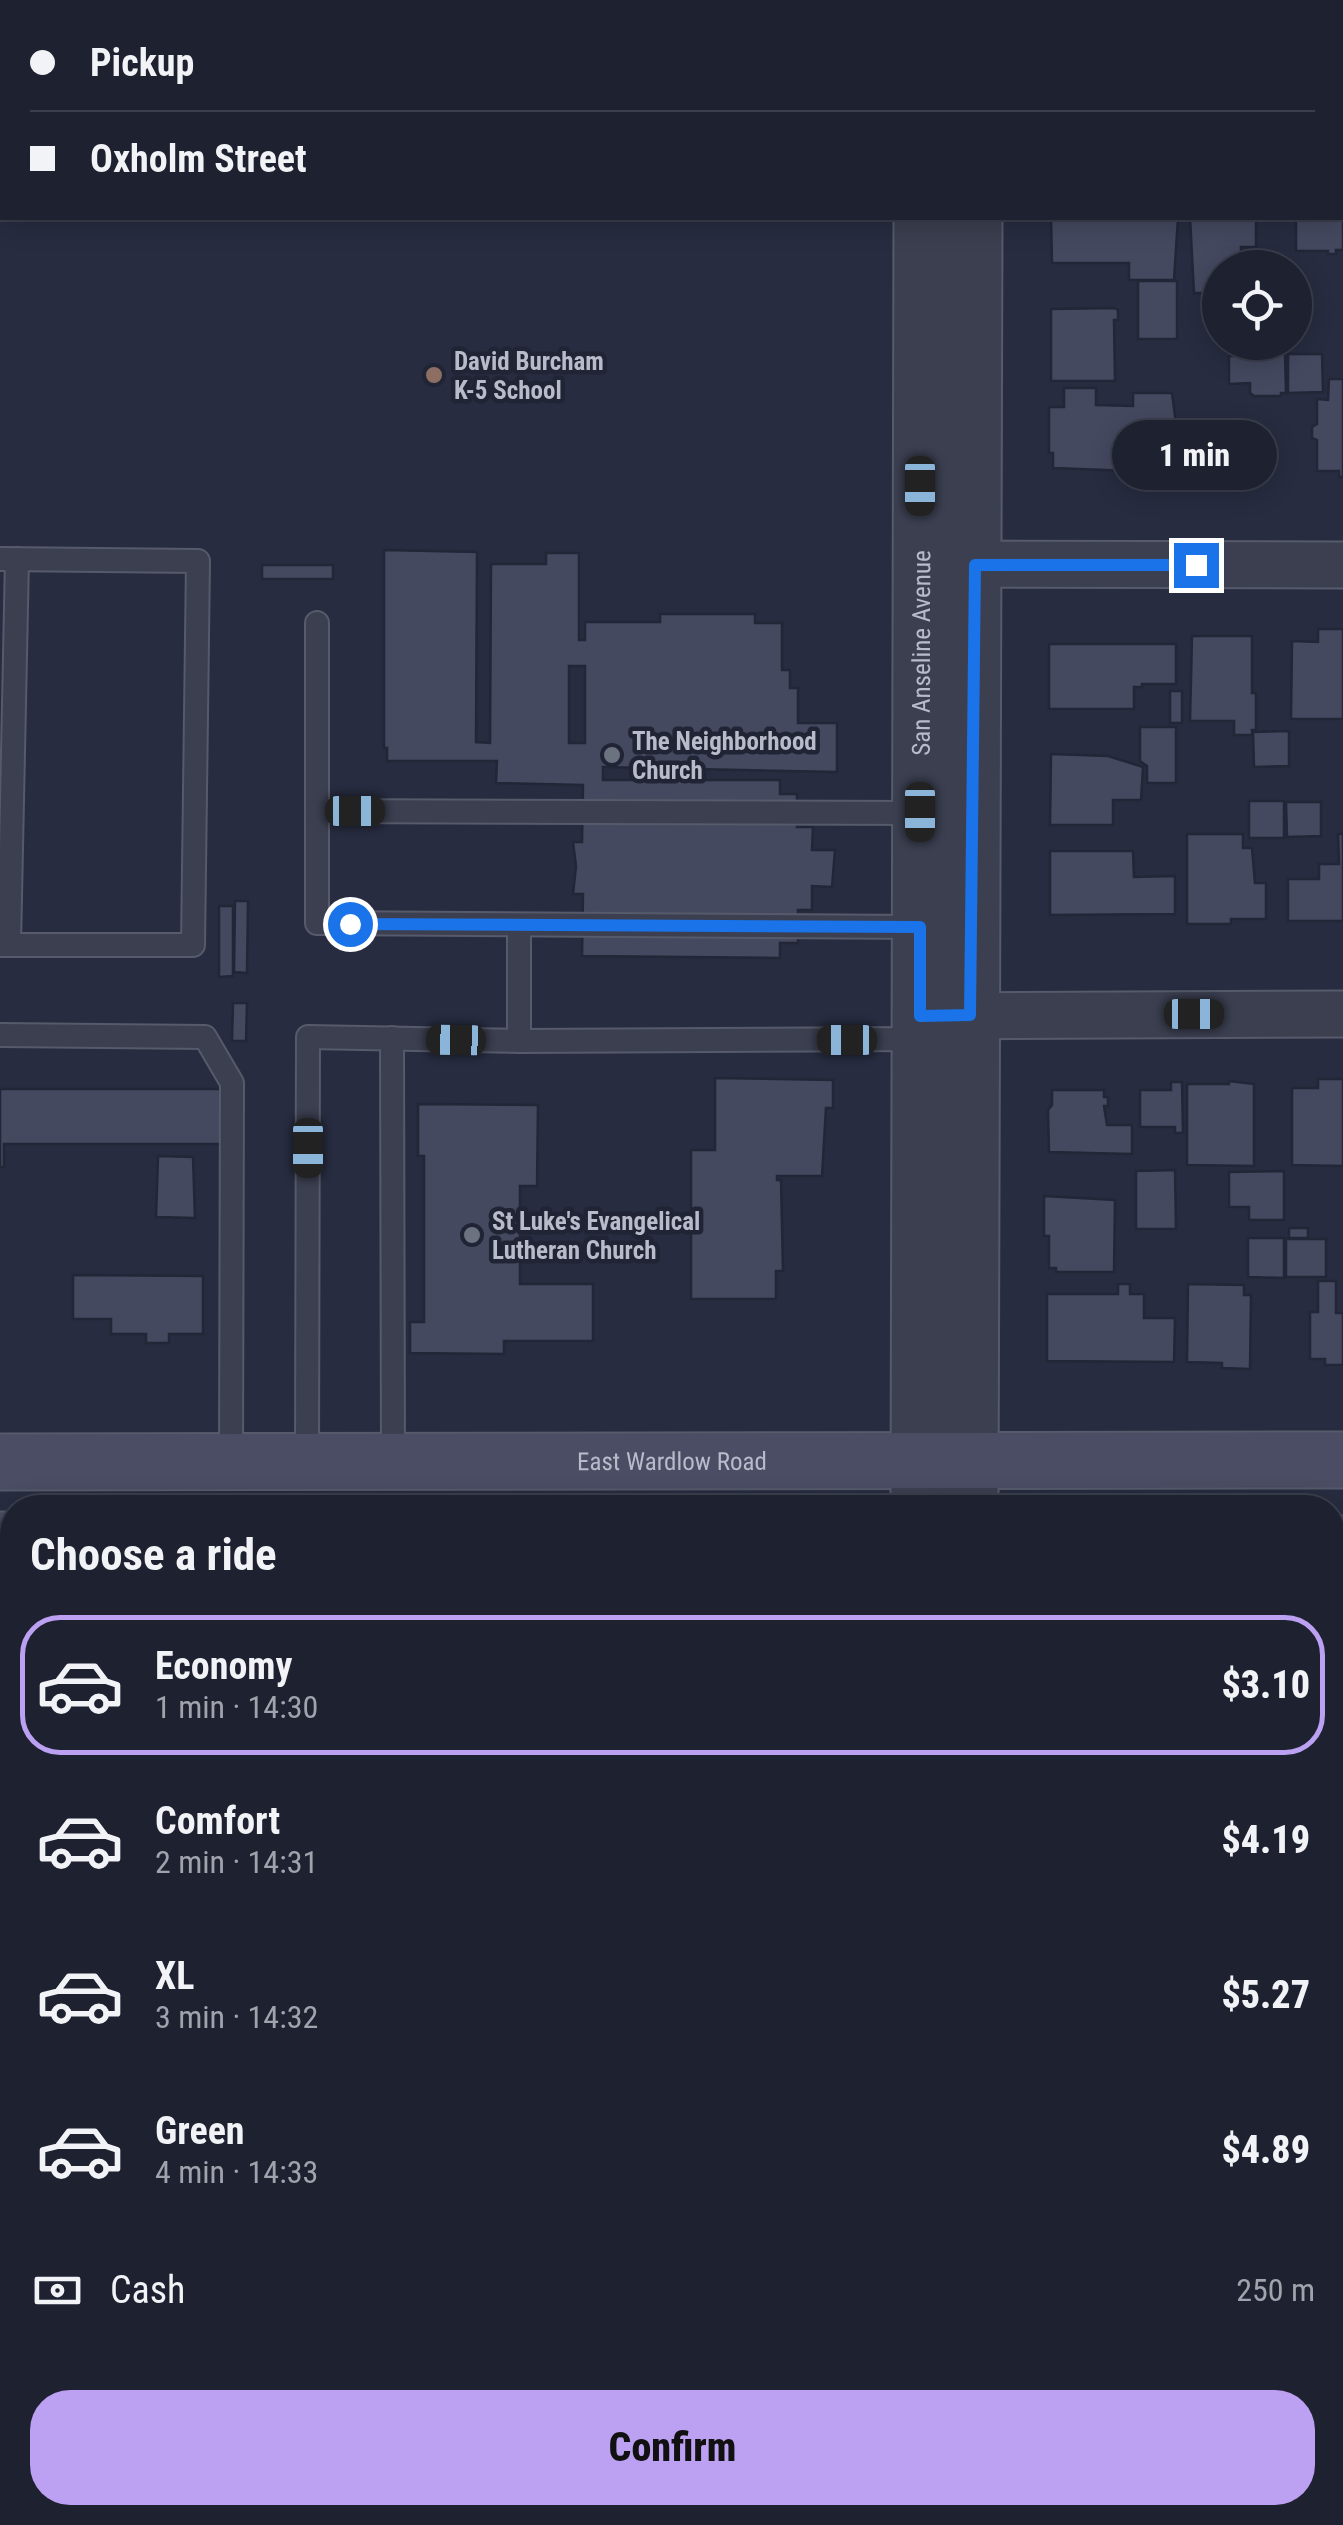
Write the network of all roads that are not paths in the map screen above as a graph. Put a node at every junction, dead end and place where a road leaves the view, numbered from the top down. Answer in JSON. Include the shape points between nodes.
{"nodes":[{"id":1,"x":922,"y":220,"type":"edge"},
{"id":2,"x":974,"y":220,"type":"edge"},
{"id":3,"x":8,"y":560,"type":"edge"},
{"id":4,"x":919,"y":563,"type":"junction"},
{"id":5,"x":975,"y":565,"type":"junction"},
{"id":6,"x":1343,"y":565,"type":"edge"},
{"id":7,"x":317,"y":623,"type":"dead end"},
{"id":8,"x":317,"y":810,"type":"junction"},
{"id":9,"x":920,"y":812,"type":"junction"},
{"id":10,"x":519,"y":924,"type":"junction"},
{"id":11,"x":920,"y":927,"type":"junction"},
{"id":12,"x":4,"y":945,"type":"edge"},
{"id":13,"x":1343,"y":1014,"type":"edge"},
{"id":14,"x":937,"y":1023,"type":"junction"},
{"id":15,"x":0,"y":1035,"type":"edge"},
{"id":16,"x":392,"y":1038,"type":"junction"},
{"id":17,"x":519,"y":1041,"type":"junction"},
{"id":18,"x":231,"y":1460,"type":"junction"},
{"id":19,"x":308,"y":1460,"type":"junction"},
{"id":20,"x":393,"y":1460,"type":"junction"},
{"id":21,"x":1343,"y":1460,"type":"edge"},
{"id":22,"x":20,"y":1477,"type":"edge"},
{"id":23,"x":470,"y":1483,"type":"edge"},
{"id":24,"x":945,"y":1483,"type":"edge"}],
"edges":[{"from":1,"to":4,"type":"street","name":"San Anseline Avenue"},
{"from":2,"to":5,"type":"street","name":"San Anseline Avenue"},
{"from":3,"to":12,"type":"lane"},
{"from":3,"to":12,"type":"lane","via":[[198,561],[193,944]]},
{"from":4,"to":5,"type":"street"},
{"from":4,"to":9,"type":"street","name":"San Anseline Avenue"},
{"from":5,"to":6,"type":"street"},
{"from":5,"to":14,"type":"street","name":"San Anseline Avenue"},
{"from":7,"to":8,"type":"lane"},
{"from":8,"to":9,"type":"lane"},
{"from":8,"to":10,"type":"lane","via":[[316,923]]},
{"from":9,"to":11,"type":"street","name":"San Anseline Avenue"},
{"from":10,"to":11,"type":"lane"},
{"from":10,"to":17,"type":"lane"},
{"from":11,"to":14,"type":"street","name":"San Anseline Avenue"},
{"from":13,"to":14,"type":"street"},
{"from":14,"to":17,"type":"lane"},
{"from":14,"to":24,"type":"street","name":"San Anseline Avenue"},
{"from":15,"to":18,"type":"lane","via":[[205,1036],[232,1083]]},
{"from":16,"to":17,"type":"lane"},
{"from":16,"to":19,"type":"lane","via":[[308,1037]]},
{"from":16,"to":20,"type":"lane"},
{"from":18,"to":19,"type":"main road","name":"East Wardlow Road"},
{"from":18,"to":22,"type":"main road","name":"East Wardlow Road"},
{"from":19,"to":20,"type":"main road","name":"East Wardlow Road"},
{"from":20,"to":23,"type":"main road","name":"East Wardlow Road"},
{"from":21,"to":24,"type":"main road","name":"East Wardlow Road"},
{"from":23,"to":24,"type":"main road","name":"East Wardlow Road"}]}
